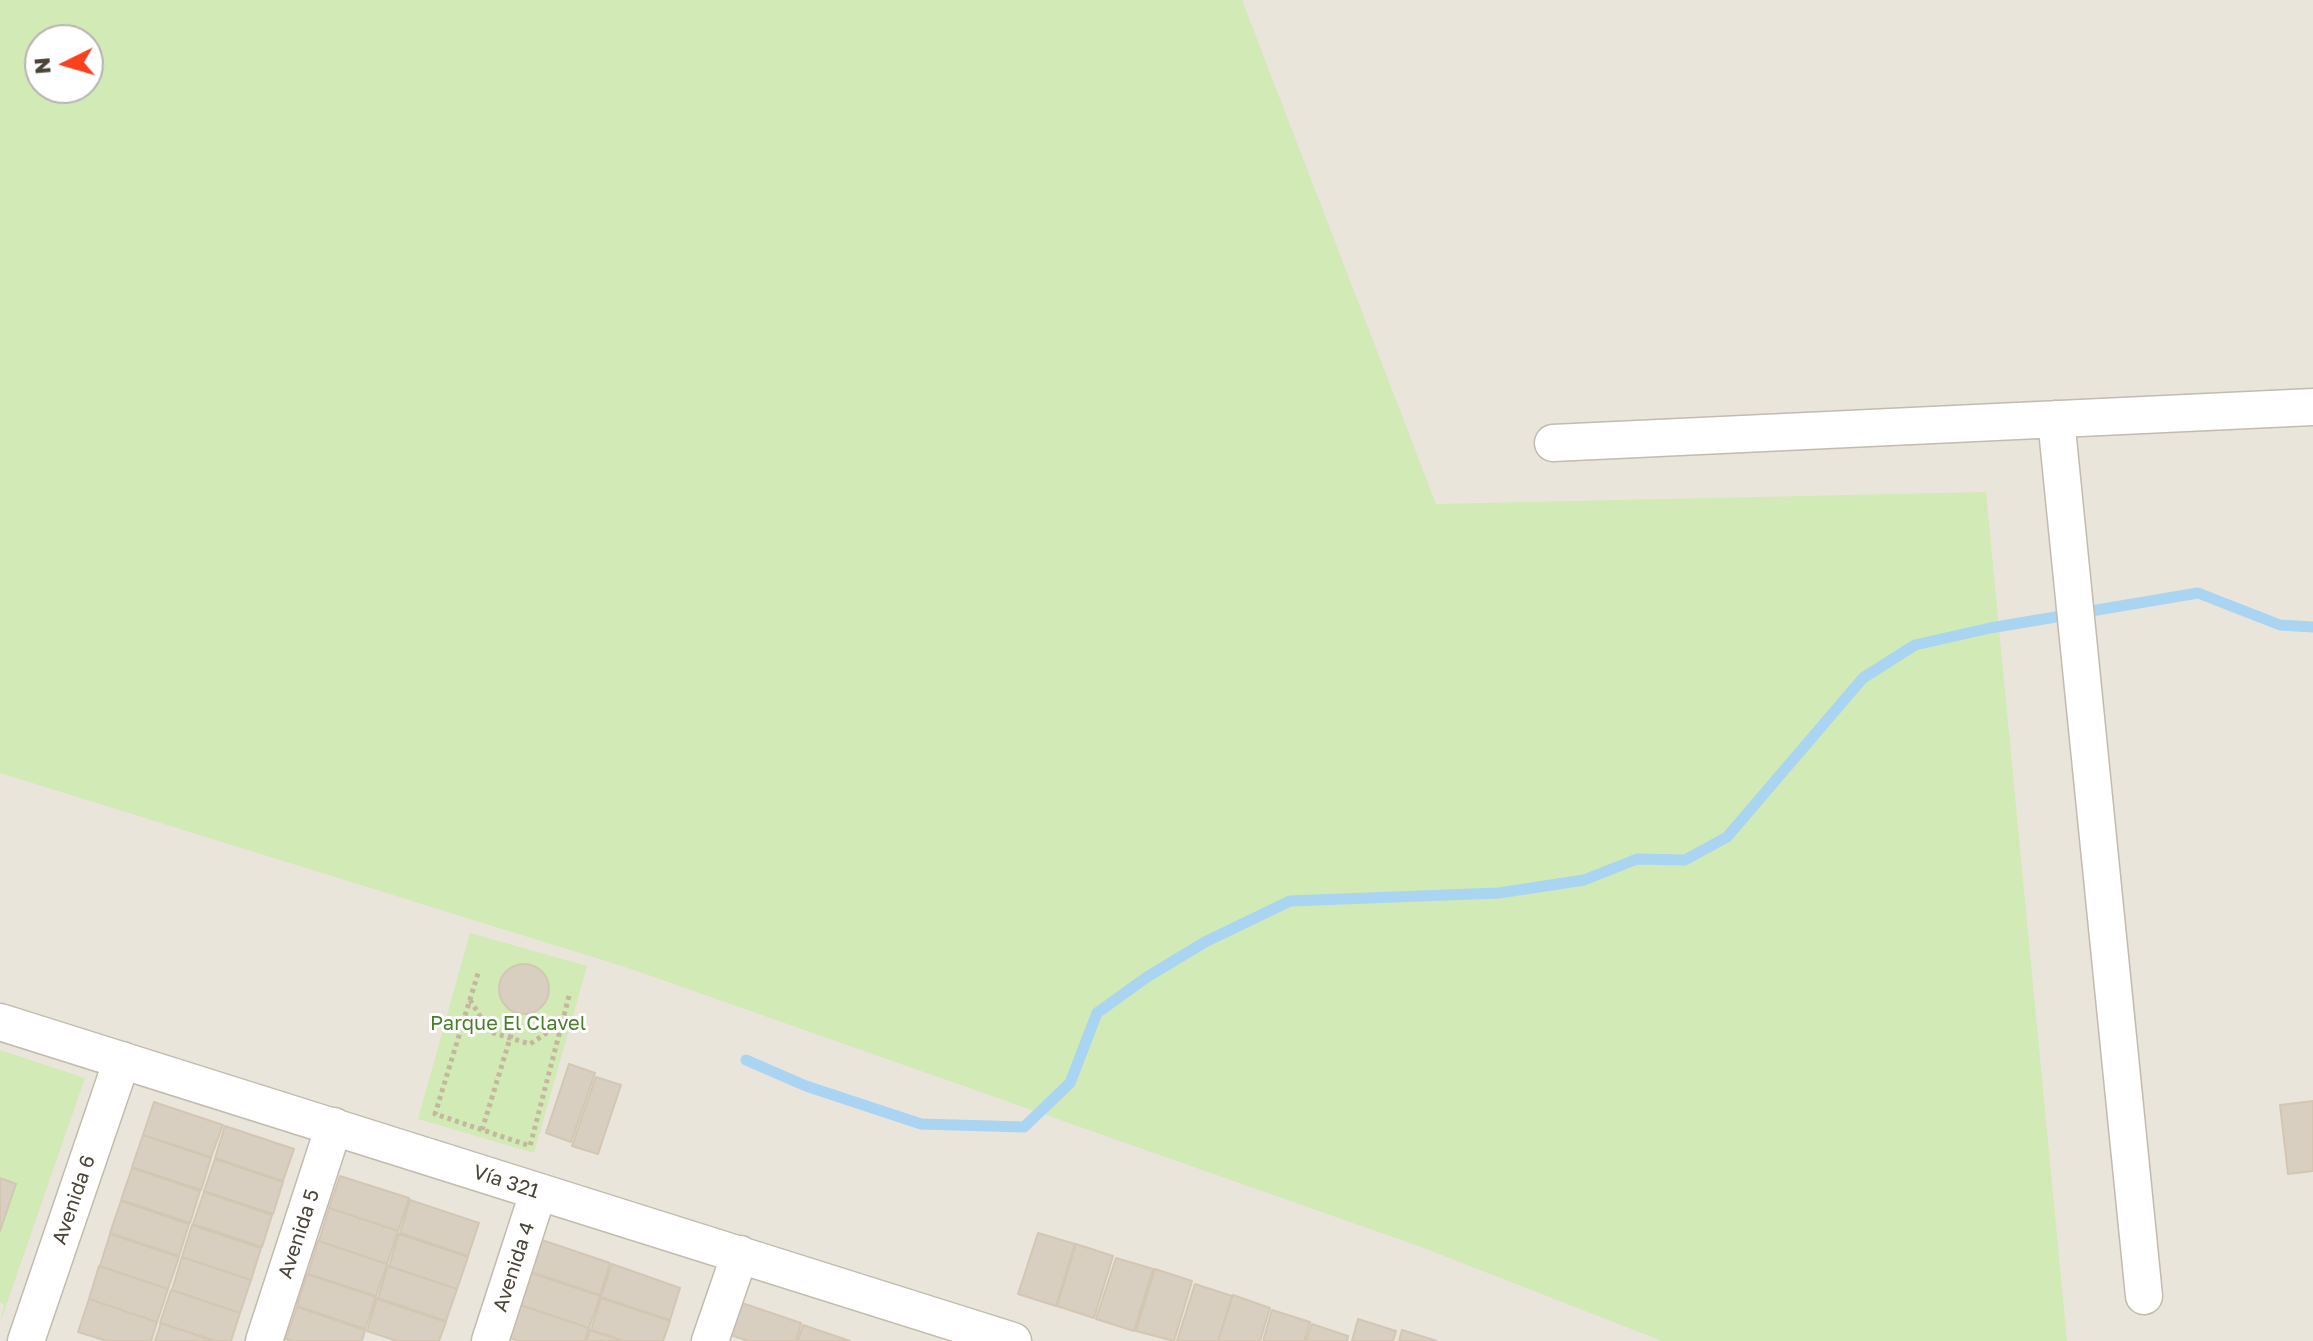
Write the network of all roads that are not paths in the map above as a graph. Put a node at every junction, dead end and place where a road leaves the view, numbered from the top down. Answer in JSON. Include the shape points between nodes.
{"nodes":[{"id":1,"x":2313,"y":407,"type":"edge"},
{"id":2,"x":2056,"y":419,"type":"junction"},
{"id":3,"x":1553,"y":443,"type":"dead end"},
{"id":4,"x":0,"y":1022,"type":"edge"},
{"id":5,"x":122,"y":1060,"type":"junction"},
{"id":6,"x":334,"y":1126,"type":"junction"},
{"id":7,"x":538,"y":1193,"type":"junction"},
{"id":8,"x":740,"y":1254,"type":"junction"},
{"id":9,"x":2144,"y":1296,"type":"dead end"},
{"id":10,"x":930,"y":1328,"type":"edge"},
{"id":11,"x":26,"y":1341,"type":"edge"},
{"id":12,"x":264,"y":1341,"type":"edge"},
{"id":13,"x":490,"y":1341,"type":"edge"},
{"id":14,"x":710,"y":1341,"type":"edge"},
{"id":15,"x":1013,"y":1341,"type":"edge"}],
"edges":[{"from":1,"to":2,"type":"street"},
{"from":2,"to":3,"type":"street"},
{"from":2,"to":9,"type":"street"},
{"from":4,"to":5,"type":"street","name":"Vía 321"},
{"from":5,"to":6,"type":"street","name":"Vía 321"},
{"from":5,"to":11,"type":"street","name":"Avenida 6"},
{"from":6,"to":7,"type":"street","name":"Vía 321"},
{"from":6,"to":12,"type":"street","name":"Avenida 5"},
{"from":7,"to":8,"type":"street","name":"Vía 321"},
{"from":7,"to":13,"type":"street","name":"Avenida 4"},
{"from":8,"to":10,"type":"street","name":"Vía 321"},
{"from":8,"to":14,"type":"street"},
{"from":10,"to":15,"type":"street","name":"Vía 321"}]}
